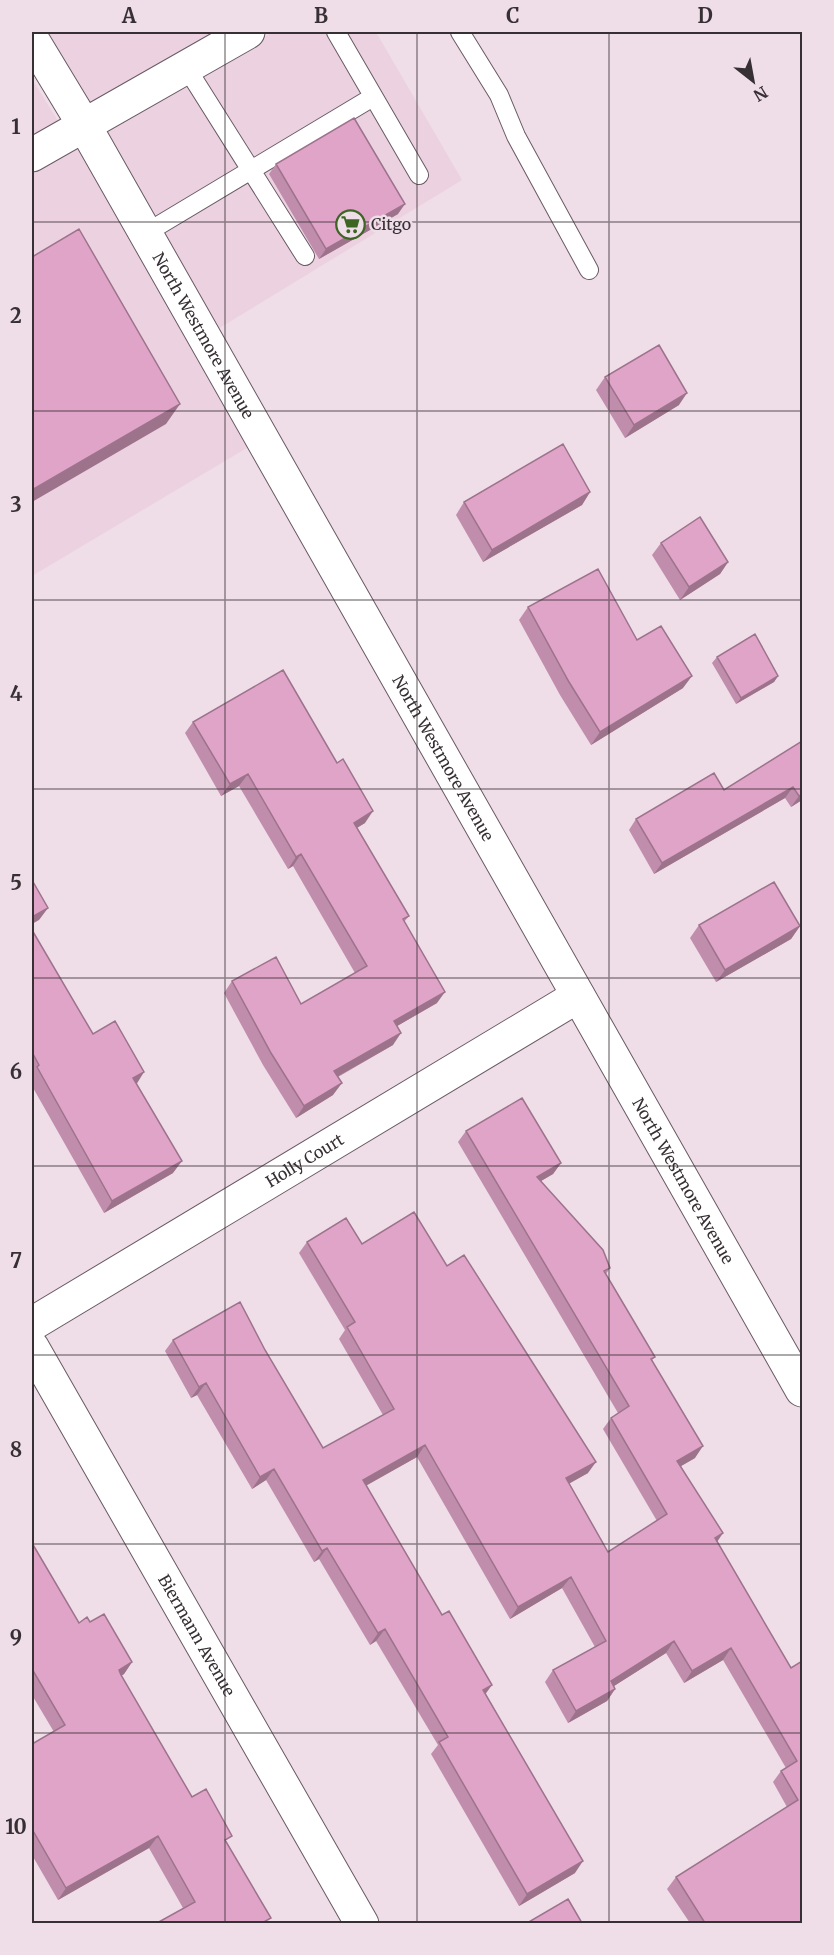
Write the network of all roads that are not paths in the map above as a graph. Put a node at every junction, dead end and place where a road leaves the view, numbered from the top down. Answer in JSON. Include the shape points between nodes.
{"nodes":[{"id":1,"x":248,"y":32,"type":"edge"},
{"id":2,"x":336,"y":32,"type":"edge"},
{"id":3,"x":460,"y":32,"type":"edge"},
{"id":4,"x":32,"y":39,"type":"edge"},
{"id":5,"x":186,"y":67,"type":"junction"},
{"id":6,"x":374,"y":97,"type":"junction"},
{"id":7,"x":84,"y":124,"type":"junction"},
{"id":8,"x":32,"y":155,"type":"edge"},
{"id":9,"x":250,"y":171,"type":"junction"},
{"id":10,"x":419,"y":175,"type":"dead end"},
{"id":11,"x":146,"y":233,"type":"junction"},
{"id":12,"x":305,"y":256,"type":"dead end"},
{"id":13,"x":590,"y":270,"type":"dead end"},
{"id":14,"x":578,"y":996,"type":"junction"},
{"id":15,"x":32,"y":1324,"type":"edge"},
{"id":16,"x":32,"y":1347,"type":"edge"},
{"id":17,"x":802,"y":1390,"type":"edge"},
{"id":18,"x":362,"y":1923,"type":"edge"}],
"edges":[{"from":1,"to":5,"type":"street"},
{"from":2,"to":6,"type":"lane"},
{"from":3,"to":13,"type":"lane","via":[[498,95],[516,136]]},
{"from":4,"to":7,"type":"street","name":"North Westmore Avenue"},
{"from":5,"to":7,"type":"street"},
{"from":5,"to":9,"type":"lane"},
{"from":6,"to":9,"type":"lane"},
{"from":6,"to":10,"type":"lane"},
{"from":7,"to":8,"type":"street"},
{"from":7,"to":11,"type":"street","name":"North Westmore Avenue"},
{"from":9,"to":11,"type":"lane"},
{"from":9,"to":12,"type":"lane"},
{"from":11,"to":14,"type":"street","name":"North Westmore Avenue"},
{"from":14,"to":15,"type":"street","name":"Holly Court"},
{"from":14,"to":17,"type":"street","name":"North Westmore Avenue"},
{"from":16,"to":18,"type":"street","name":"Biermann Avenue"}]}
